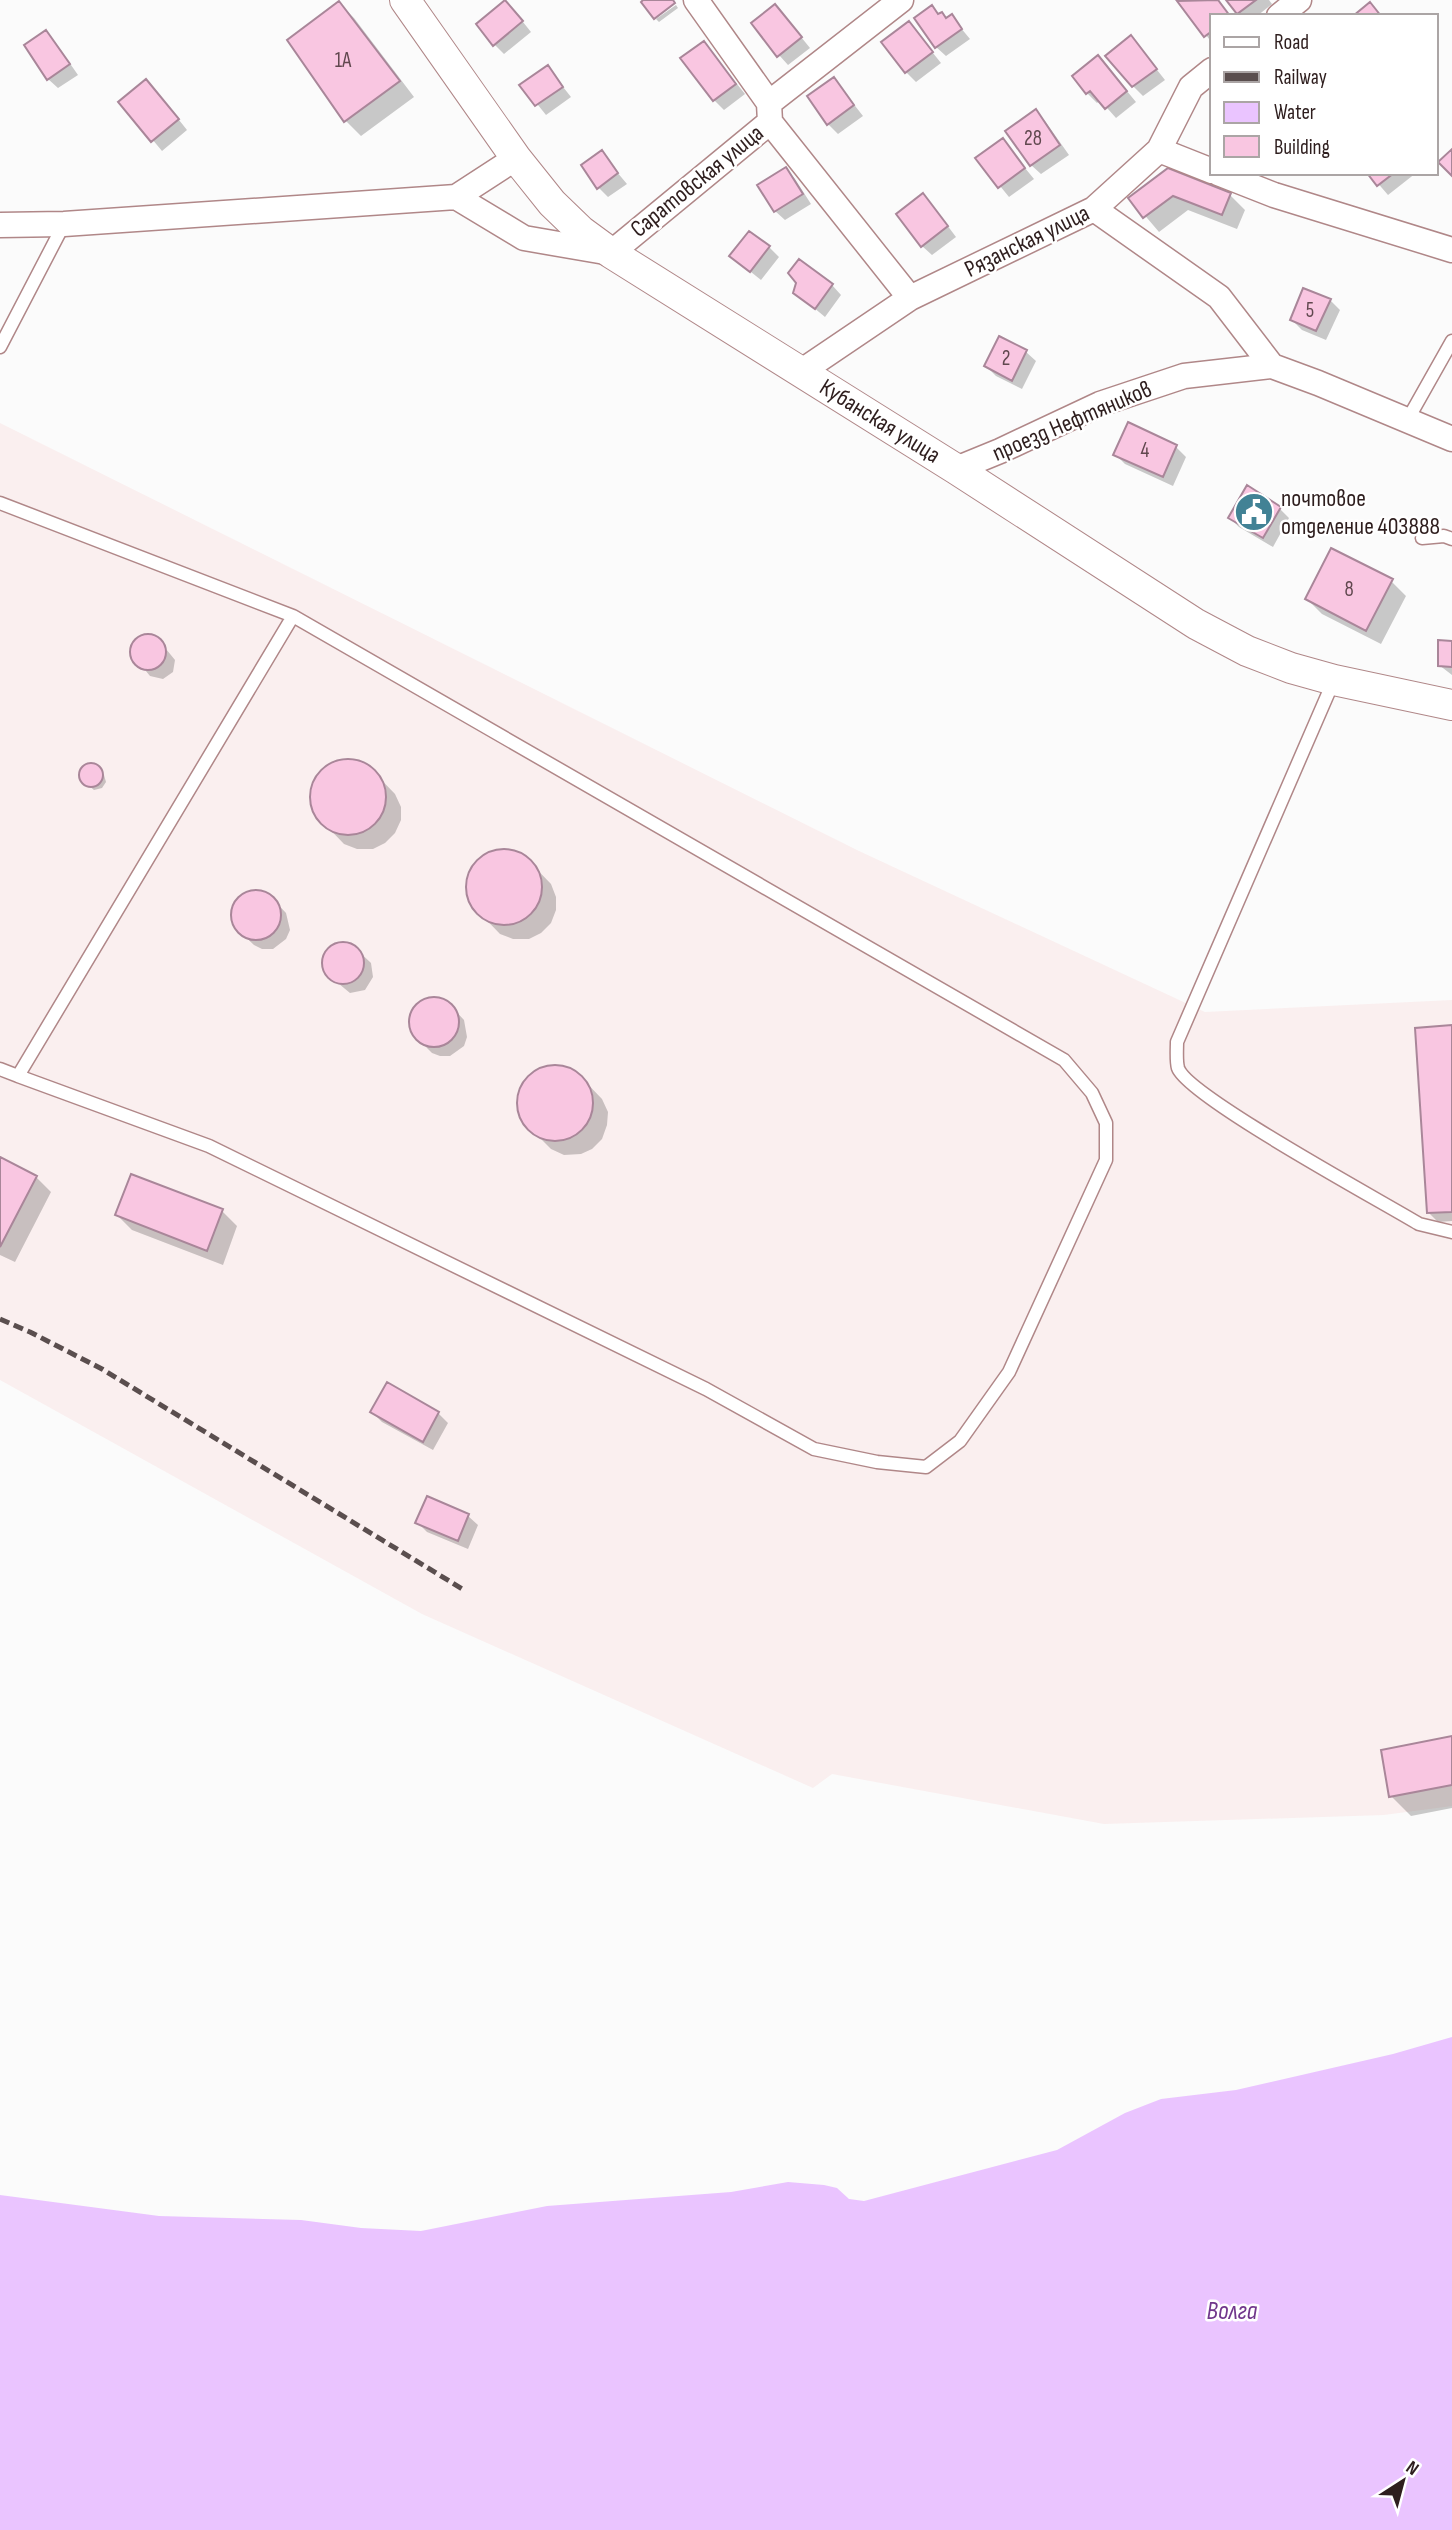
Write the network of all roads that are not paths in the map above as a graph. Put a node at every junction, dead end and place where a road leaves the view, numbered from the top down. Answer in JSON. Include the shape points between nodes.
{"nodes":[{"id":1,"x":405,"y":0,"type":"edge"},
{"id":2,"x":696,"y":0,"type":"edge"},
{"id":3,"x":901,"y":0,"type":"edge"},
{"id":4,"x":1299,"y":0,"type":"edge"},
{"id":5,"x":1282,"y":14,"type":"edge"},
{"id":6,"x":1210,"y":72,"type":"edge"},
{"id":7,"x":770,"y":112,"type":"junction"},
{"id":8,"x":1159,"y":150,"type":"junction"},
{"id":9,"x":516,"y":158,"type":"junction"},
{"id":10,"x":1210,"y":170,"type":"edge"},
{"id":11,"x":1223,"y":175,"type":"edge"},
{"id":12,"x":456,"y":197,"type":"junction"},
{"id":13,"x":1094,"y":209,"type":"junction"},
{"id":14,"x":0,"y":225,"type":"edge"},
{"id":15,"x":64,"y":225,"type":"junction"},
{"id":16,"x":1452,"y":250,"type":"edge"},
{"id":17,"x":611,"y":253,"type":"junction"},
{"id":18,"x":910,"y":298,"type":"junction"},
{"id":19,"x":1452,"y":341,"type":"edge"},
{"id":20,"x":0,"y":347,"type":"edge"},
{"id":21,"x":1272,"y":366,"type":"junction"},
{"id":22,"x":802,"y":372,"type":"junction"},
{"id":23,"x":1408,"y":419,"type":"junction"},
{"id":24,"x":1452,"y":439,"type":"edge"},
{"id":25,"x":956,"y":469,"type":"junction"},
{"id":26,"x":0,"y":503,"type":"edge"},
{"id":27,"x":1422,"y":538,"type":"dead end"},
{"id":28,"x":1452,"y":539,"type":"edge"},
{"id":29,"x":293,"y":616,"type":"junction"},
{"id":30,"x":1334,"y":680,"type":"junction"},
{"id":31,"x":1452,"y":705,"type":"edge"},
{"id":32,"x":0,"y":1069,"type":"edge"},
{"id":33,"x":18,"y":1076,"type":"junction"},
{"id":34,"x":1452,"y":1232,"type":"edge"}],
"edges":[{"from":1,"to":9,"type":"street","name":"Кубанская улица"},
{"from":2,"to":7,"type":"street"},
{"from":3,"to":7,"type":"street","name":"Саратовская улица"},
{"from":4,"to":5,"type":"street"},
{"from":6,"to":8,"type":"street","name":"Рязанская улица","via":[[1191,87]]},
{"from":7,"to":17,"type":"street","name":"Саратовская улица"},
{"from":7,"to":18,"type":"street"},
{"from":8,"to":10,"type":"street"},
{"from":8,"to":13,"type":"street","name":"Рязанская улица"},
{"from":9,"to":12,"type":"street"},
{"from":9,"to":17,"type":"street","name":"Кубанская улица","via":[[552,203]]},
{"from":11,"to":16,"type":"street"},
{"from":12,"to":15,"type":"street"},
{"from":12,"to":17,"type":"street","via":[[524,238]]},
{"from":13,"to":18,"type":"street","name":"Рязанская улица"},
{"from":13,"to":21,"type":"street","via":[[1219,297]]},
{"from":14,"to":15,"type":"street"},
{"from":15,"to":20,"type":"lane"},
{"from":17,"to":22,"type":"street","name":"Кубанская улица"},
{"from":18,"to":22,"type":"street","name":"Рязанская улица"},
{"from":19,"to":23,"type":"lane"},
{"from":21,"to":23,"type":"street","name":"проезд Нефтяников"},
{"from":21,"to":25,"type":"street","name":"проезд Нефтяников","via":[[1184,376],[1100,404]]},
{"from":22,"to":25,"type":"street","name":"Кубанская улица"},
{"from":23,"to":24,"type":"street","name":"проезд Нефтяников"},
{"from":25,"to":30,"type":"street","name":"Кубанская улица","via":[[1196,624],[1247,651]]},
{"from":26,"to":29,"type":"lane"},
{"from":27,"to":28,"type":"lane"},
{"from":29,"to":33,"type":"lane"},
{"from":29,"to":33,"type":"lane","via":[[1064,1060],[1092,1093],[1106,1123],[1105,1160],[1009,1372],[960,1441],[926,1468],[814,1449],[706,1389],[209,1146]]},
{"from":30,"to":31,"type":"street","name":"Кубанская улица"},
{"from":30,"to":34,"type":"lane","via":[[1177,1042],[1178,1069],[1191,1085],[1227,1111],[1419,1224]]},
{"from":32,"to":33,"type":"lane"}]}
